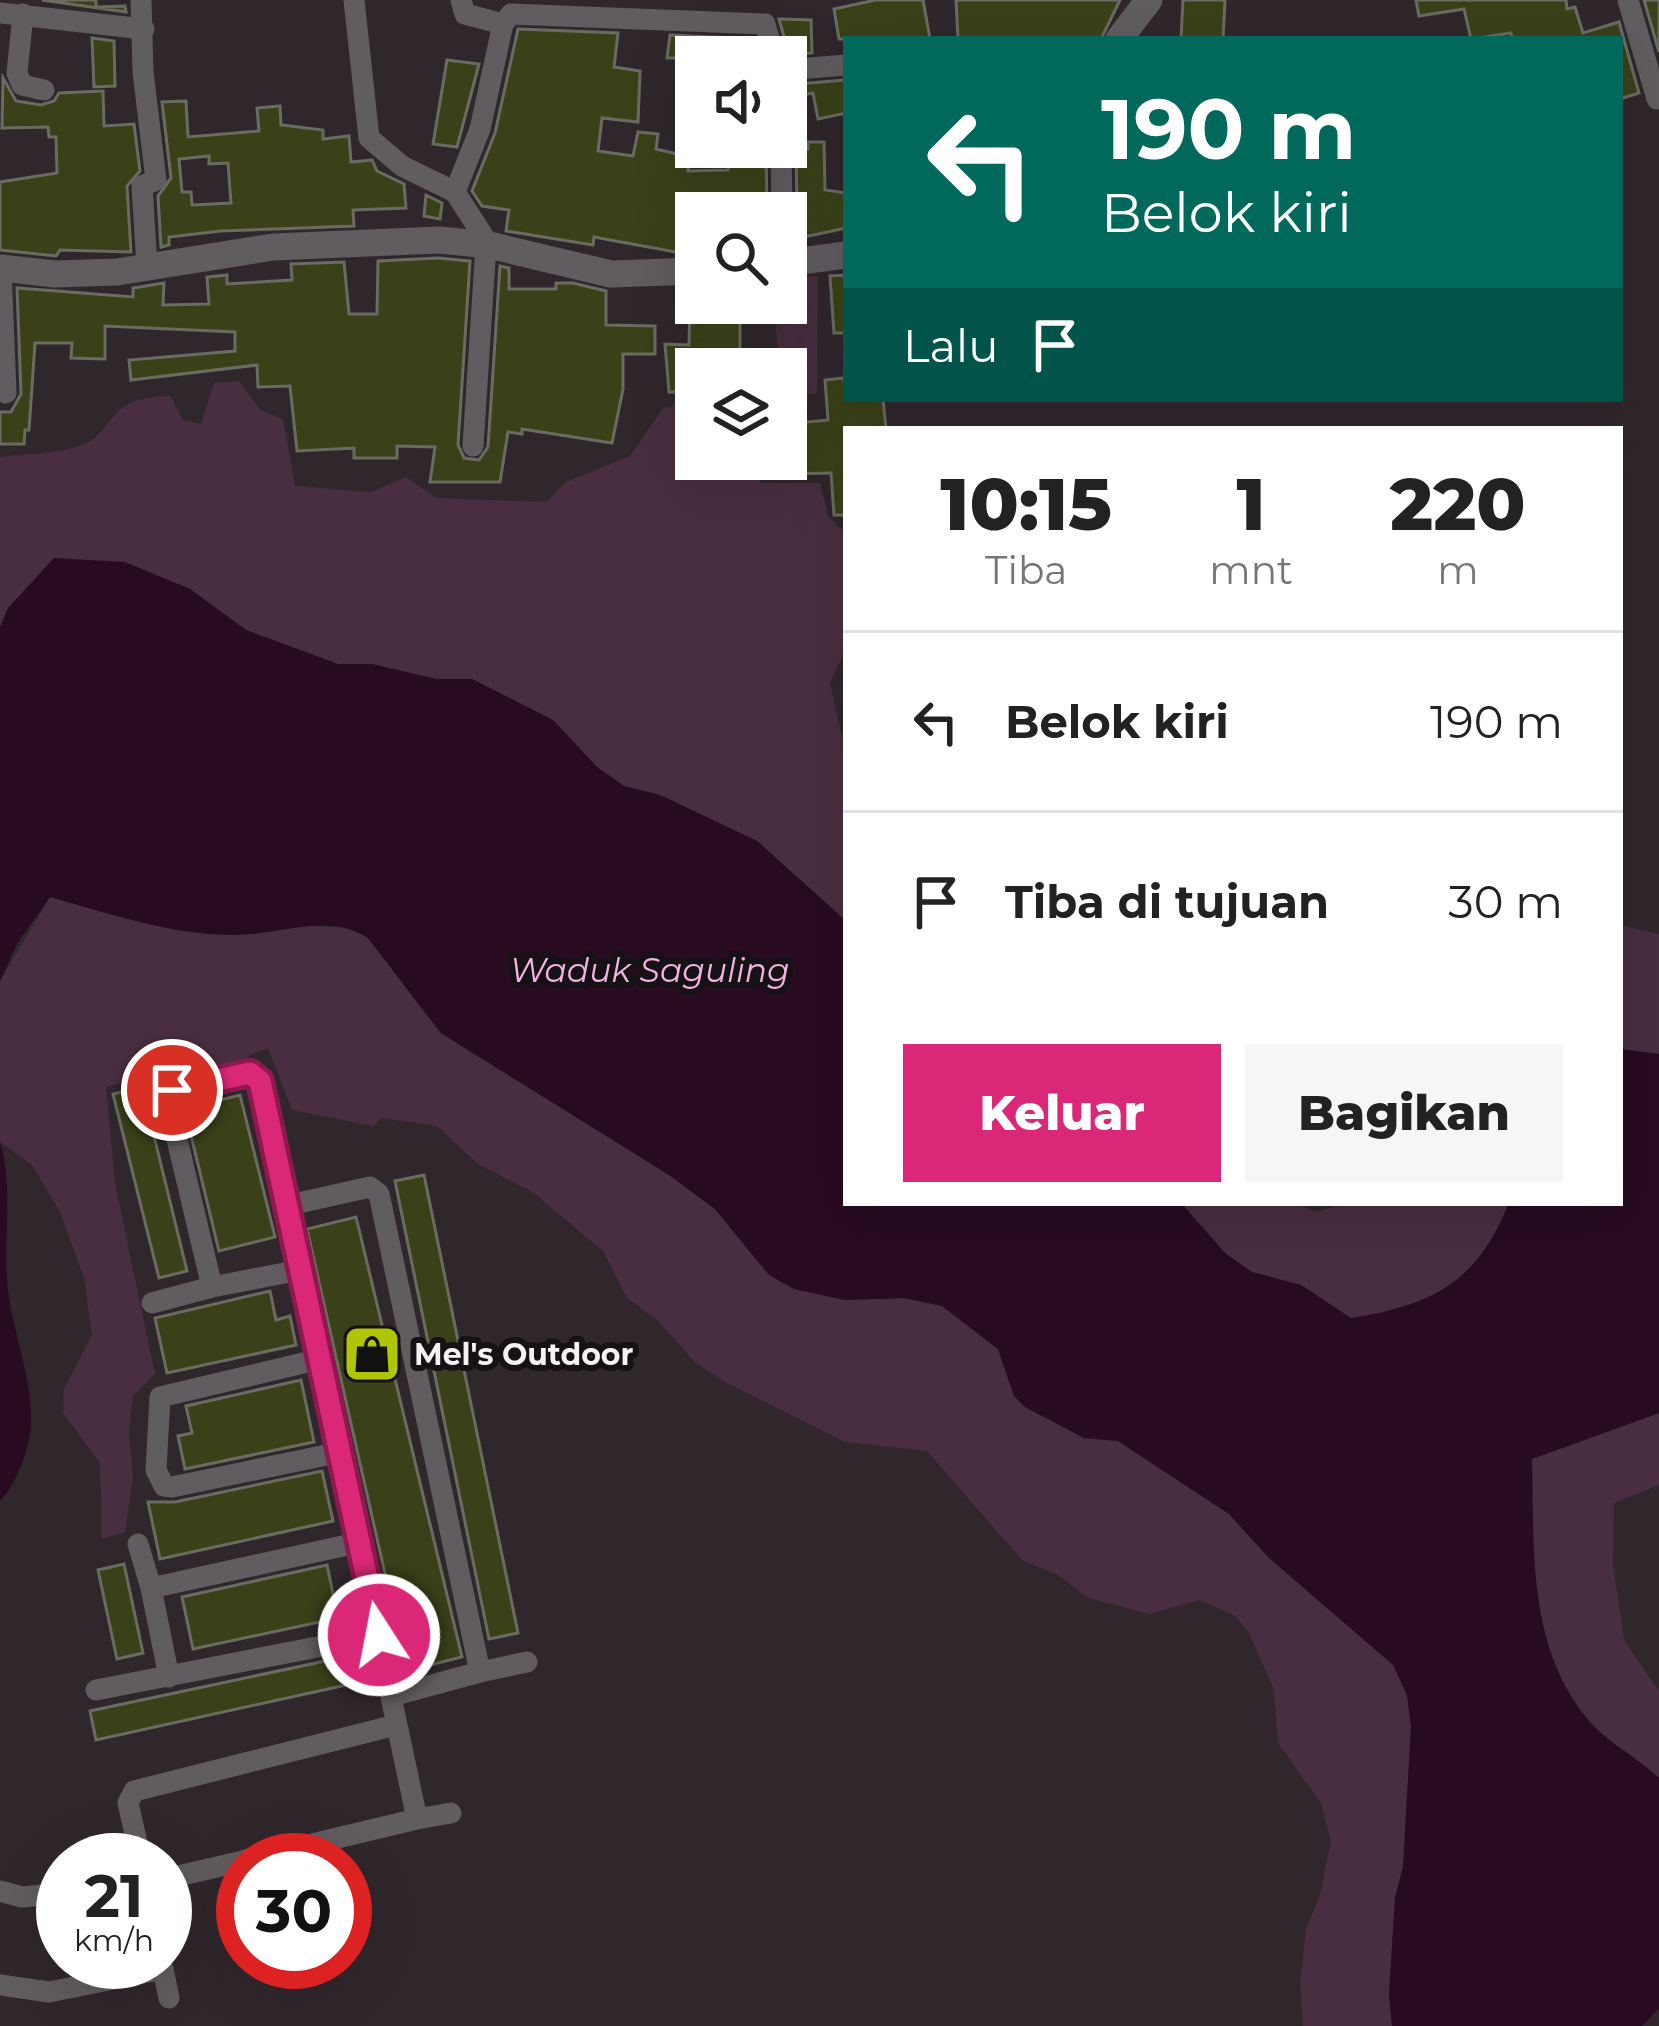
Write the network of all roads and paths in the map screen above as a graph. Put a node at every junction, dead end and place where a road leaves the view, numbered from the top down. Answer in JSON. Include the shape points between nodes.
{"nodes":[{"id":1,"x":141,"y":0,"type":"edge"},
{"id":2,"x":354,"y":0,"type":"edge"},
{"id":3,"x":461,"y":0,"type":"edge"},
{"id":4,"x":1149,"y":0,"type":"edge"},
{"id":5,"x":1628,"y":0,"type":"edge"},
{"id":6,"x":11,"y":14,"type":"edge"},
{"id":7,"x":502,"y":24,"type":"junction"},
{"id":8,"x":145,"y":29,"type":"junction"},
{"id":9,"x":768,"y":36,"type":"edge"},
{"id":10,"x":1121,"y":36,"type":"edge"},
{"id":11,"x":843,"y":65,"type":"edge"},
{"id":12,"x":807,"y":68,"type":"edge"},
{"id":13,"x":44,"y":90,"type":"dead end"},
{"id":14,"x":1657,"y":100,"type":"edge"},
{"id":15,"x":455,"y":192,"type":"junction"},
{"id":16,"x":488,"y":245,"type":"junction"},
{"id":17,"x":843,"y":255,"type":"edge"},
{"id":18,"x":807,"y":260,"type":"edge"},
{"id":19,"x":147,"y":267,"type":"junction"},
{"id":20,"x":0,"y":268,"type":"edge"},
{"id":21,"x":675,"y":272,"type":"edge"},
{"id":22,"x":6,"y":393,"type":"dead end"},
{"id":23,"x":473,"y":446,"type":"dead end"},
{"id":24,"x":285,"y":1206,"type":"junction"},
{"id":25,"x":300,"y":1270,"type":"junction"},
{"id":26,"x":212,"y":1287,"type":"junction"},
{"id":27,"x":152,"y":1303,"type":"dead end"},
{"id":28,"x":320,"y":1359,"type":"junction"},
{"id":29,"x":341,"y":1452,"type":"junction"},
{"id":30,"x":361,"y":1542,"type":"junction"},
{"id":31,"x":138,"y":1544,"type":"dead end"},
{"id":32,"x":151,"y":1588,"type":"junction"},
{"id":33,"x":379,"y":1635,"type":"junction"},
{"id":34,"x":527,"y":1662,"type":"dead end"},
{"id":35,"x":480,"y":1672,"type":"junction"},
{"id":36,"x":170,"y":1676,"type":"junction"},
{"id":37,"x":96,"y":1690,"type":"dead end"},
{"id":38,"x":392,"y":1696,"type":"junction"},
{"id":39,"x":396,"y":1725,"type":"junction"},
{"id":40,"x":451,"y":1814,"type":"dead end"},
{"id":41,"x":417,"y":1820,"type":"junction"},
{"id":42,"x":135,"y":1833,"type":"edge"},
{"id":43,"x":361,"y":1833,"type":"edge"},
{"id":44,"x":0,"y":1891,"type":"edge"},
{"id":45,"x":36,"y":1896,"type":"edge"},
{"id":46,"x":0,"y":1985,"type":"edge"},
{"id":47,"x":63,"y":1989,"type":"edge"},
{"id":48,"x":167,"y":1989,"type":"edge"},
{"id":49,"x":169,"y":1998,"type":"dead end"}],
"edges":[{"from":1,"to":8,"type":"street"},
{"from":2,"to":15,"type":"street","via":[[369,138],[402,166]]},
{"from":3,"to":7,"type":"street","via":[[465,14]]},
{"from":4,"to":10,"type":"street"},
{"from":5,"to":14,"type":"street"},
{"from":6,"to":8,"type":"street"},
{"from":6,"to":13,"type":"street","via":[[17,74],[22,85]]},
{"from":7,"to":9,"type":"street","via":[[511,14],[765,24]]},
{"from":7,"to":15,"type":"street","via":[[480,129]]},
{"from":8,"to":19,"type":"street","via":[[156,180],[142,186]]},
{"from":11,"to":12,"type":"street"},
{"from":15,"to":16,"type":"street"},
{"from":16,"to":19,"type":"street","via":[[319,244]]},
{"from":16,"to":21,"type":"street","via":[[611,274]]},
{"from":16,"to":23,"type":"street"},
{"from":17,"to":18,"type":"street"},
{"from":19,"to":20,"type":"street","via":[[55,274]]},
{"from":20,"to":22,"type":"street"},
{"from":24,"to":25,"type":"street"},
{"from":24,"to":26,"type":"street","via":[[256,1075],[166,1093]]},
{"from":24,"to":35,"type":"street","via":[[370,1186],[379,1194]]},
{"from":25,"to":26,"type":"street"},
{"from":25,"to":28,"type":"street"},
{"from":26,"to":27,"type":"street"},
{"from":28,"to":29,"type":"street"},
{"from":28,"to":29,"type":"street","via":[[160,1397],[155,1470],[172,1487]]},
{"from":29,"to":30,"type":"street"},
{"from":30,"to":32,"type":"street"},
{"from":30,"to":33,"type":"street"},
{"from":31,"to":32,"type":"street"},
{"from":32,"to":36,"type":"street"},
{"from":33,"to":36,"type":"street"},
{"from":33,"to":38,"type":"street"},
{"from":34,"to":35,"type":"street"},
{"from":35,"to":38,"type":"street"},
{"from":36,"to":37,"type":"street"},
{"from":38,"to":39,"type":"street"},
{"from":39,"to":41,"type":"street"},
{"from":39,"to":42,"type":"street","via":[[134,1791],[128,1803]]},
{"from":40,"to":41,"type":"street"},
{"from":41,"to":43,"type":"street"},
{"from":44,"to":45,"type":"street"},
{"from":46,"to":47,"type":"street"},
{"from":48,"to":49,"type":"street"}]}
